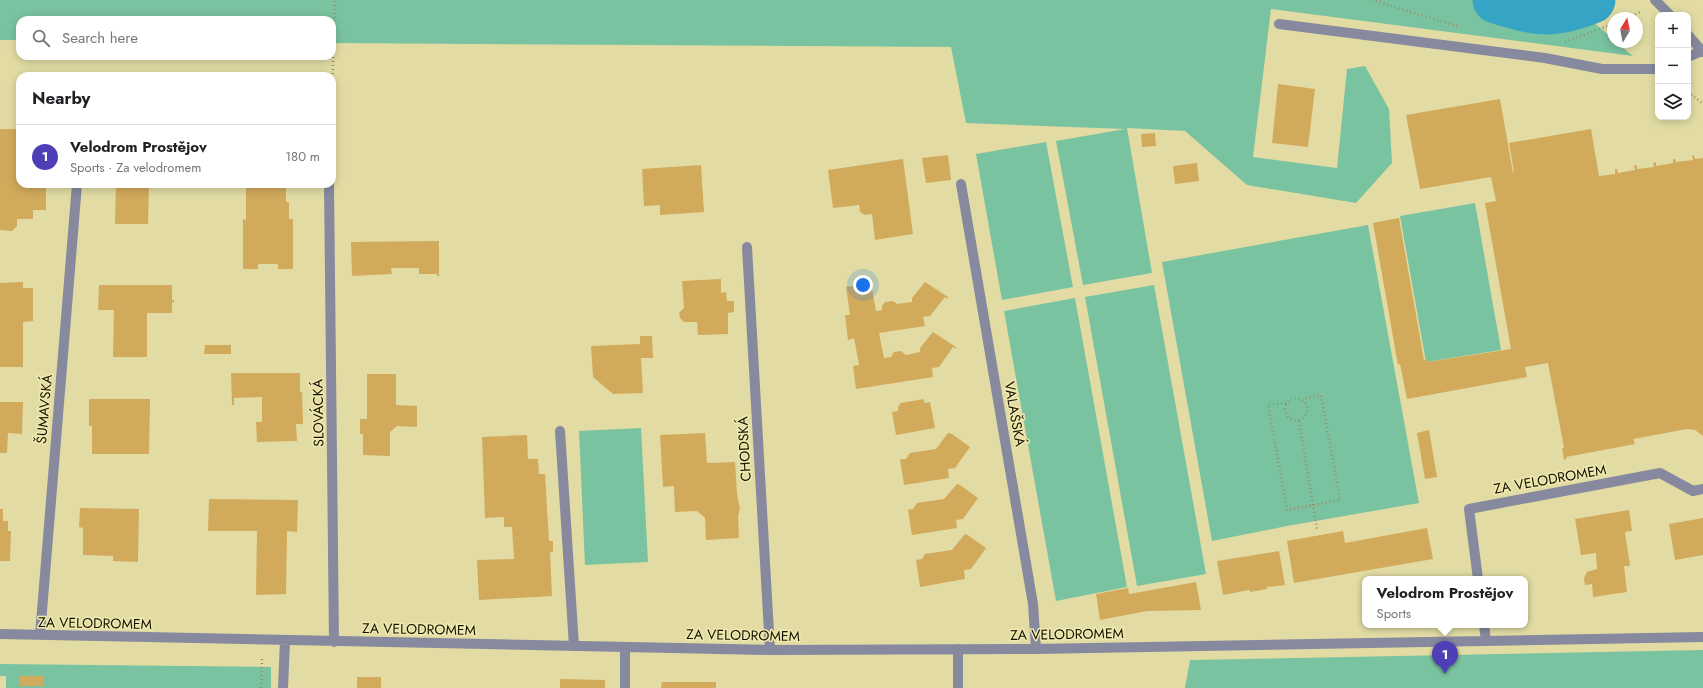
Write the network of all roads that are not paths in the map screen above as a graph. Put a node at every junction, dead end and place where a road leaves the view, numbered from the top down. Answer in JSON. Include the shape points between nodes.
{"nodes":[{"id":1,"x":1655,"y":0,"type":"edge"},
{"id":2,"x":1667,"y":12,"type":"edge"},
{"id":3,"x":1278,"y":24,"type":"dead end"},
{"id":4,"x":1691,"y":38,"type":"edge"},
{"id":5,"x":1703,"y":52,"type":"edge"},
{"id":6,"x":1691,"y":56,"type":"edge"},
{"id":7,"x":1655,"y":69,"type":"edge"},
{"id":8,"x":961,"y":184,"type":"dead end"},
{"id":9,"x":77,"y":188,"type":"edge"},
{"id":10,"x":329,"y":188,"type":"edge"},
{"id":11,"x":747,"y":247,"type":"dead end"},
{"id":12,"x":560,"y":431,"type":"dead end"},
{"id":13,"x":1703,"y":489,"type":"edge"},
{"id":14,"x":1478,"y":576,"type":"edge"},
{"id":15,"x":1484,"y":628,"type":"edge"},
{"id":16,"x":0,"y":634,"type":"edge"},
{"id":17,"x":40,"y":635,"type":"junction"},
{"id":18,"x":1703,"y":637,"type":"edge"},
{"id":19,"x":285,"y":641,"type":"junction"},
{"id":20,"x":1486,"y":641,"type":"junction"},
{"id":21,"x":334,"y":642,"type":"junction"},
{"id":22,"x":574,"y":646,"type":"junction"},
{"id":23,"x":625,"y":647,"type":"junction"},
{"id":24,"x":958,"y":649,"type":"junction"},
{"id":25,"x":1036,"y":649,"type":"junction"},
{"id":26,"x":770,"y":650,"type":"junction"},
{"id":27,"x":283,"y":688,"type":"edge"},
{"id":28,"x":625,"y":688,"type":"edge"},
{"id":29,"x":958,"y":688,"type":"edge"}],
"edges":[{"from":1,"to":2,"type":"street","bridge":true},
{"from":3,"to":7,"type":"street","via":[[1545,58],[1602,69]]},
{"from":4,"to":5,"type":"street"},
{"from":5,"to":6,"type":"street"},
{"from":8,"to":25,"type":"street","name":"VALAŠSKÁ","via":[[1033,604]]},
{"from":9,"to":17,"type":"street","name":"ŠUMAVSKÁ"},
{"from":10,"to":21,"type":"street","name":"SLOVÁCKÁ"},
{"from":11,"to":26,"type":"street","name":"CHODSKÁ"},
{"from":12,"to":22,"type":"street"},
{"from":13,"to":14,"type":"street","name":"ZA VELODROMEM","via":[[1693,491],[1660,473],[1469,509]]},
{"from":15,"to":20,"type":"street"},
{"from":16,"to":17,"type":"street","name":"ZA VELODROMEM"},
{"from":17,"to":19,"type":"street","name":"ZA VELODROMEM"},
{"from":18,"to":20,"type":"street","name":"ZA VELODROMEM"},
{"from":19,"to":21,"type":"street","name":"ZA VELODROMEM"},
{"from":19,"to":27,"type":"street"},
{"from":20,"to":25,"type":"street","name":"ZA VELODROMEM"},
{"from":21,"to":22,"type":"street","name":"ZA VELODROMEM"},
{"from":22,"to":23,"type":"street","name":"ZA VELODROMEM"},
{"from":23,"to":26,"type":"street","name":"ZA VELODROMEM"},
{"from":23,"to":28,"type":"street"},
{"from":24,"to":25,"type":"street","name":"ZA VELODROMEM"},
{"from":24,"to":26,"type":"street","name":"ZA VELODROMEM"},
{"from":24,"to":29,"type":"street"}]}
